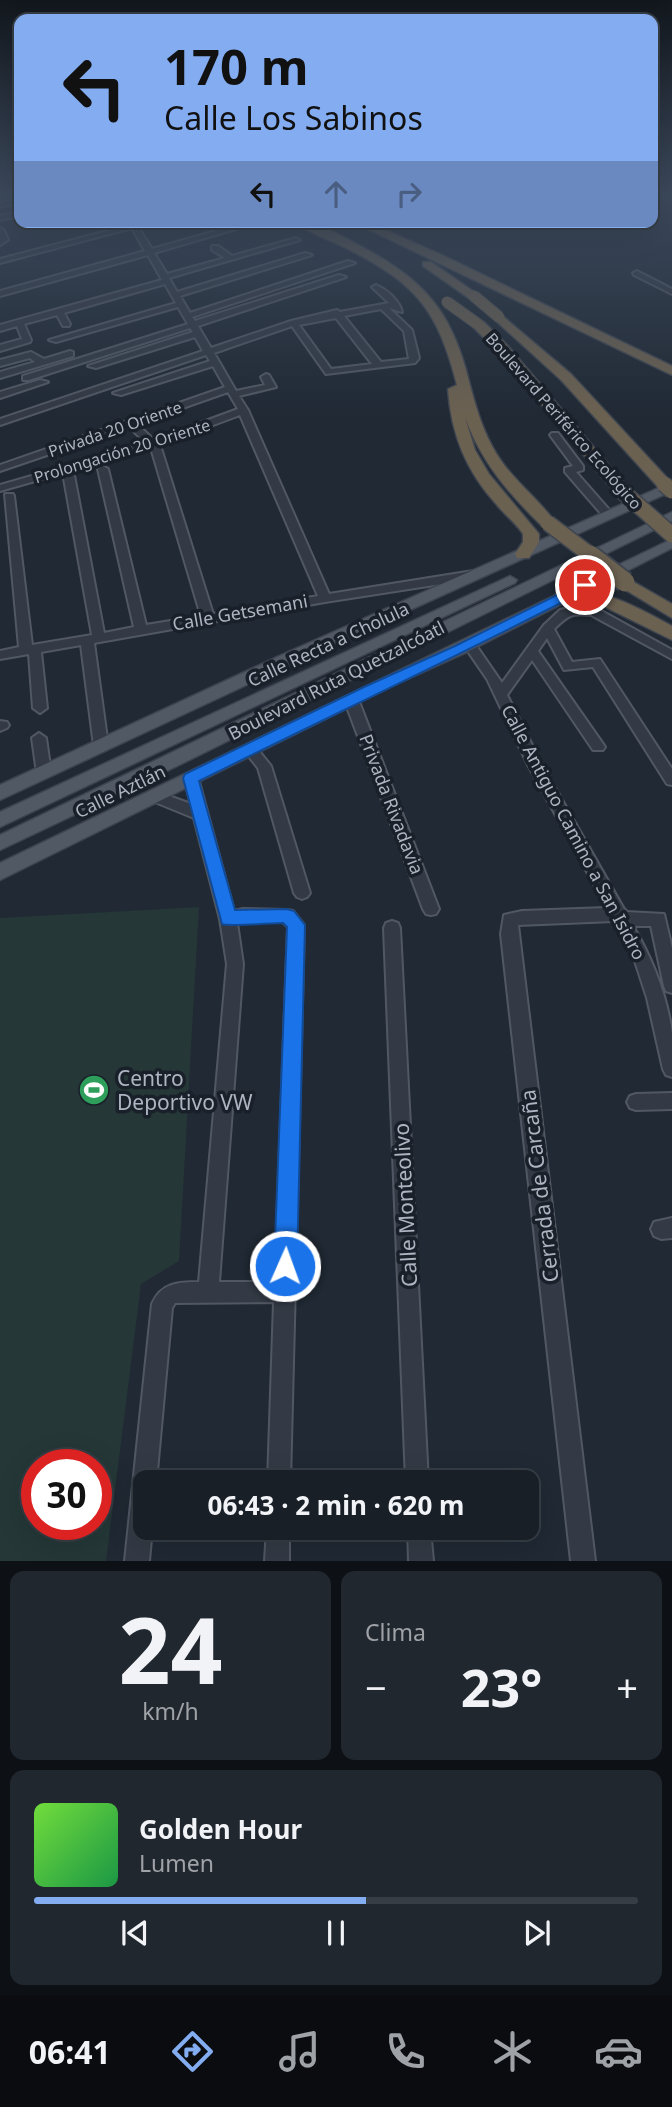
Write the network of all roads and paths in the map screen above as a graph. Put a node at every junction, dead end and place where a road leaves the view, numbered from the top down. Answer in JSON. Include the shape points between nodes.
{"nodes":[{"id":1,"x":94,"y":268,"type":"edge"},
{"id":2,"x":159,"y":268,"type":"edge"},
{"id":3,"x":201,"y":268,"type":"edge"},
{"id":4,"x":265,"y":268,"type":"edge"},
{"id":5,"x":333,"y":268,"type":"edge"},
{"id":6,"x":386,"y":268,"type":"edge"},
{"id":7,"x":399,"y":268,"type":"edge"},
{"id":8,"x":431,"y":268,"type":"edge"},
{"id":9,"x":460,"y":268,"type":"edge"},
{"id":10,"x":26,"y":273,"type":"dead end"},
{"id":11,"x":637,"y":273,"type":"dead end"},
{"id":12,"x":342,"y":277,"type":"dead end"},
{"id":13,"x":166,"y":279,"type":"junction"},
{"id":14,"x":40,"y":283,"type":"junction"},
{"id":15,"x":376,"y":287,"type":"dead end"},
{"id":16,"x":672,"y":292,"type":"edge"},
{"id":17,"x":0,"y":294,"type":"edge"},
{"id":18,"x":175,"y":295,"type":"junction"},
{"id":19,"x":396,"y":304,"type":"junction"},
{"id":20,"x":382,"y":306,"type":"junction"},
{"id":21,"x":543,"y":310,"type":"junction"},
{"id":22,"x":59,"y":311,"type":"junction"},
{"id":23,"x":337,"y":313,"type":"junction"},
{"id":24,"x":187,"y":314,"type":"junction"},
{"id":25,"x":19,"y":322,"type":"junction"},
{"id":26,"x":293,"y":323,"type":"junction"},
{"id":27,"x":66,"y":324,"type":"dead end"},
{"id":28,"x":575,"y":325,"type":"junction"},
{"id":29,"x":445,"y":326,"type":"junction"},
{"id":30,"x":0,"y":328,"type":"edge"},
{"id":31,"x":408,"y":330,"type":"junction"},
{"id":32,"x":198,"y":333,"type":"junction"},
{"id":33,"x":53,"y":340,"type":"dead end"},
{"id":34,"x":0,"y":348,"type":"edge"},
{"id":35,"x":208,"y":352,"type":"junction"},
{"id":36,"x":41,"y":362,"type":"junction"},
{"id":37,"x":0,"y":363,"type":"edge"},
{"id":38,"x":214,"y":363,"type":"junction"},
{"id":39,"x":672,"y":364,"type":"edge"},
{"id":40,"x":379,"y":366,"type":"junction"},
{"id":41,"x":458,"y":370,"type":"junction"},
{"id":42,"x":672,"y":371,"type":"edge"},
{"id":43,"x":0,"y":375,"type":"edge"},
{"id":44,"x":266,"y":377,"type":"dead end"},
{"id":45,"x":26,"y":378,"type":"dead end"},
{"id":46,"x":231,"y":391,"type":"junction"},
{"id":47,"x":118,"y":393,"type":"dead end"},
{"id":48,"x":0,"y":396,"type":"edge"},
{"id":49,"x":243,"y":410,"type":"junction"},
{"id":50,"x":0,"y":422,"type":"edge"},
{"id":51,"x":131,"y":423,"type":"junction"},
{"id":52,"x":555,"y":435,"type":"dead end"},
{"id":53,"x":155,"y":444,"type":"junction"},
{"id":54,"x":45,"y":453,"type":"junction"},
{"id":55,"x":0,"y":468,"type":"edge"},
{"id":56,"x":63,"y":469,"type":"junction"},
{"id":57,"x":103,"y":469,"type":"dead end"},
{"id":58,"x":669,"y":487,"type":"edge"},
{"id":59,"x":5,"y":492,"type":"edge"},
{"id":60,"x":672,"y":504,"type":"edge"},
{"id":61,"x":608,"y":516,"type":"junction"},
{"id":62,"x":672,"y":516,"type":"edge"},
{"id":63,"x":672,"y":539,"type":"edge"},
{"id":64,"x":594,"y":553,"type":"junction"},
{"id":65,"x":523,"y":554,"type":"junction"},
{"id":66,"x":481,"y":573,"type":"junction"},
{"id":67,"x":459,"y":583,"type":"junction"},
{"id":68,"x":564,"y":595,"type":"junction"},
{"id":69,"x":325,"y":598,"type":"junction"},
{"id":70,"x":672,"y":612,"type":"edge"},
{"id":71,"x":208,"y":618,"type":"junction"},
{"id":72,"x":411,"y":626,"type":"junction"},
{"id":73,"x":548,"y":628,"type":"junction"},
{"id":74,"x":141,"y":630,"type":"junction"},
{"id":75,"x":672,"y":634,"type":"edge"},
{"id":76,"x":93,"y":638,"type":"junction"},
{"id":77,"x":469,"y":645,"type":"junction"},
{"id":78,"x":31,"y":650,"type":"junction"},
{"id":79,"x":531,"y":650,"type":"junction"},
{"id":80,"x":0,"y":655,"type":"edge"},
{"id":81,"x":672,"y":655,"type":"edge"},
{"id":82,"x":383,"y":658,"type":"junction"},
{"id":83,"x":501,"y":694,"type":"junction"},
{"id":84,"x":351,"y":699,"type":"junction"},
{"id":85,"x":40,"y":708,"type":"dead end"},
{"id":86,"x":39,"y":738,"type":"dead end"},
{"id":87,"x":101,"y":746,"type":"junction"},
{"id":88,"x":598,"y":747,"type":"dead end"},
{"id":89,"x":250,"y":749,"type":"junction"},
{"id":90,"x":44,"y":773,"type":"junction"},
{"id":91,"x":191,"y":778,"type":"junction"},
{"id":92,"x":672,"y":779,"type":"edge"},
{"id":93,"x":0,"y":793,"type":"edge"},
{"id":94,"x":155,"y":796,"type":"junction"},
{"id":95,"x":200,"y":814,"type":"junction"},
{"id":96,"x":2,"y":818,"type":"edge"},
{"id":97,"x":0,"y":843,"type":"edge"},
{"id":98,"x":0,"y":872,"type":"edge"},
{"id":99,"x":302,"y":893,"type":"dead end"},
{"id":100,"x":431,"y":909,"type":"dead end"},
{"id":101,"x":621,"y":916,"type":"junction"},
{"id":102,"x":228,"y":919,"type":"junction"},
{"id":103,"x":392,"y":928,"type":"dead end"},
{"id":104,"x":672,"y":986,"type":"edge"},
{"id":105,"x":671,"y":1060,"type":"edge"},
{"id":106,"x":672,"y":1101,"type":"edge"},
{"id":107,"x":636,"y":1102,"type":"dead end"},
{"id":108,"x":208,"y":1292,"type":"junction"},
{"id":109,"x":285,"y":1292,"type":"junction"},
{"id":110,"x":279,"y":1470,"type":"edge"},
{"id":111,"x":416,"y":1470,"type":"edge"},
{"id":112,"x":278,"y":1540,"type":"edge"},
{"id":113,"x":420,"y":1540,"type":"edge"},
{"id":114,"x":137,"y":1561,"type":"edge"},
{"id":115,"x":277,"y":1561,"type":"edge"},
{"id":116,"x":421,"y":1561,"type":"edge"},
{"id":117,"x":583,"y":1561,"type":"edge"}],
"edges":[{"from":1,"to":14,"type":"street"},
{"from":2,"to":13,"type":"street"},
{"from":3,"to":13,"type":"street"},
{"from":4,"to":18,"type":"street"},
{"from":5,"to":24,"type":"street"},
{"from":6,"to":29,"type":"highway","via":[[428,300]]},
{"from":7,"to":63,"type":"highway","name":"Boulevard Periférico Ecológico","bridge":true,"via":[[479,325],[623,492]]},
{"from":8,"to":58,"type":"highway","name":"Boulevard Periférico Ecológico","bridge":true,"via":[[474,296],[566,377]]},
{"from":9,"to":21,"type":"highway"},
{"from":10,"to":14,"type":"street"},
{"from":11,"to":16,"type":"street"},
{"from":12,"to":24,"type":"street"},
{"from":13,"to":18,"type":"street"},
{"from":13,"to":22,"type":"street"},
{"from":14,"to":17,"type":"street"},
{"from":15,"to":19,"type":"street"},
{"from":18,"to":24,"type":"street"},
{"from":19,"to":20,"type":"street"},
{"from":19,"to":31,"type":"street"},
{"from":20,"to":23,"type":"street"},
{"from":20,"to":31,"type":"street"},
{"from":21,"to":28,"type":"highway"},
{"from":21,"to":29,"type":"highway","via":[[498,300],[471,302],[449,312]]},
{"from":22,"to":25,"type":"street"},
{"from":22,"to":27,"type":"street"},
{"from":23,"to":26,"type":"street"},
{"from":23,"to":40,"type":"street"},
{"from":24,"to":32,"type":"street"},
{"from":24,"to":33,"type":"street"},
{"from":24,"to":36,"type":"street"},
{"from":24,"to":45,"type":"street"},
{"from":25,"to":30,"type":"street"},
{"from":25,"to":34,"type":"street","via":[[27,340]]},
{"from":26,"to":35,"type":"street"},
{"from":26,"to":40,"type":"street","via":[[329,372]]},
{"from":28,"to":39,"type":"highway"},
{"from":28,"to":42,"type":"highway"},
{"from":29,"to":41,"type":"highway"},
{"from":31,"to":40,"type":"street","via":[[415,358]]},
{"from":32,"to":35,"type":"street"},
{"from":32,"to":48,"type":"street"},
{"from":35,"to":38,"type":"street"},
{"from":35,"to":50,"type":"street"},
{"from":36,"to":37,"type":"street","via":[[31,355]]},
{"from":36,"to":43,"type":"street"},
{"from":38,"to":46,"type":"street"},
{"from":38,"to":47,"type":"street"},
{"from":41,"to":65,"type":"highway","via":[[456,407],[464,446],[480,474],[529,530],[531,542]]},
{"from":41,"to":70,"type":"highway","bridge":true,"via":[[477,430],[493,464],[515,492],[625,582]]},
{"from":44,"to":46,"type":"street","name":"Privada 20 Oriente","via":[[271,387]]},
{"from":46,"to":49,"type":"street"},
{"from":46,"to":51,"type":"street","name":"Privada 20 Oriente"},
{"from":49,"to":53,"type":"street","name":"Prolongación 20 Oriente"},
{"from":49,"to":69,"type":"street"},
{"from":51,"to":53,"type":"street"},
{"from":51,"to":54,"type":"street","name":"Privada 20 Oriente"},
{"from":52,"to":61,"type":"street","via":[[579,468],[569,470]]},
{"from":53,"to":56,"type":"street","name":"Prolongación 20 Oriente"},
{"from":53,"to":71,"type":"street"},
{"from":54,"to":55,"type":"street","name":"Privada 20 Oriente"},
{"from":54,"to":56,"type":"street"},
{"from":56,"to":59,"type":"street","name":"Prolongación 20 Oriente"},
{"from":56,"to":76,"type":"street"},
{"from":57,"to":74,"type":"street"},
{"from":58,"to":61,"type":"main road","name":"Calle Recta a Cholula"},
{"from":59,"to":78,"type":"street"},
{"from":60,"to":72,"type":"main road","name":"Calle Recta a Cholula"},
{"from":61,"to":65,"type":"main road","name":"Calle Recta a Cholula"},
{"from":62,"to":64,"type":"main road","name":"Boulevard Ruta Quetzalcóatl"},
{"from":63,"to":64,"type":"main road"},
{"from":63,"to":68,"type":"main road","name":"Calle Aztlán"},
{"from":64,"to":82,"type":"main road","name":"Boulevard Ruta Quetzalcóatl"},
{"from":65,"to":66,"type":"main road","name":"Calle Recta a Cholula"},
{"from":66,"to":67,"type":"main road","name":"Calle Recta a Cholula"},
{"from":66,"to":69,"type":"street","name":"Calle Getsemani"},
{"from":67,"to":72,"type":"main road"},
{"from":67,"to":87,"type":"main road","name":"Calle Recta a Cholula"},
{"from":68,"to":75,"type":"highway","via":[[604,598]]},
{"from":68,"to":77,"type":"main road","name":"Calle Aztlán"},
{"from":69,"to":71,"type":"street","name":"Calle Getsemani"},
{"from":71,"to":74,"type":"street","name":"Calle Getsemani"},
{"from":72,"to":96,"type":"main road","name":"Calle Recta a Cholula"},
{"from":73,"to":79,"type":"street"},
{"from":73,"to":81,"type":"street","via":[[564,613],[594,612]]},
{"from":73,"to":92,"type":"street","via":[[568,667],[596,662]]},
{"from":74,"to":76,"type":"street","name":"Calle Getsemani"},
{"from":76,"to":78,"type":"street","name":"Calle Getsemani"},
{"from":76,"to":87,"type":"street"},
{"from":77,"to":82,"type":"main road"},
{"from":77,"to":83,"type":"street","name":"Calle Antiguo Camino a San Isidro"},
{"from":77,"to":84,"type":"main road","name":"Calle Aztlán"},
{"from":78,"to":80,"type":"street","name":"Calle Getsemani"},
{"from":78,"to":85,"type":"street"},
{"from":79,"to":83,"type":"street"},
{"from":79,"to":88,"type":"street"},
{"from":82,"to":97,"type":"main road","name":"Boulevard Ruta Quetzalcóatl"},
{"from":83,"to":101,"type":"street","name":"Calle Antiguo Camino a San Isidro","via":[[534,763]]},
{"from":84,"to":89,"type":"main road","name":"Calle Aztlán"},
{"from":84,"to":100,"type":"street","name":"Privada Rivadavia"},
{"from":86,"to":90,"type":"street"},
{"from":87,"to":90,"type":"main road","name":"Calle Recta a Cholula"},
{"from":89,"to":91,"type":"main road","name":"Calle Aztlán"},
{"from":89,"to":99,"type":"street","via":[[264,766]]},
{"from":90,"to":93,"type":"main road","name":"Calle Recta a Cholula"},
{"from":91,"to":94,"type":"main road","name":"Calle Aztlán"},
{"from":91,"to":95,"type":"street"},
{"from":94,"to":95,"type":"street"},
{"from":94,"to":98,"type":"main road","name":"Calle Aztlán"},
{"from":95,"to":102,"type":"street"},
{"from":101,"to":104,"type":"street","via":[[658,919]]},
{"from":101,"to":105,"type":"street","name":"Calle Antiguo Camino a San Isidro","via":[[641,954]]},
{"from":101,"to":117,"type":"street","name":"Cerrada de Carcaña","via":[[522,917],[510,920],[509,934]]},
{"from":102,"to":108,"type":"street","via":[[235,983]]},
{"from":102,"to":109,"type":"street","via":[[287,916],[296,925]]},
{"from":103,"to":111,"type":"street","name":"Calle Monteolivo"},
{"from":106,"to":107,"type":"street"},
{"from":108,"to":109,"type":"street"},
{"from":108,"to":114,"type":"street","via":[[178,1292],[162,1304]]},
{"from":109,"to":110,"type":"street"},
{"from":112,"to":115,"type":"street"},
{"from":113,"to":116,"type":"street"}]}
